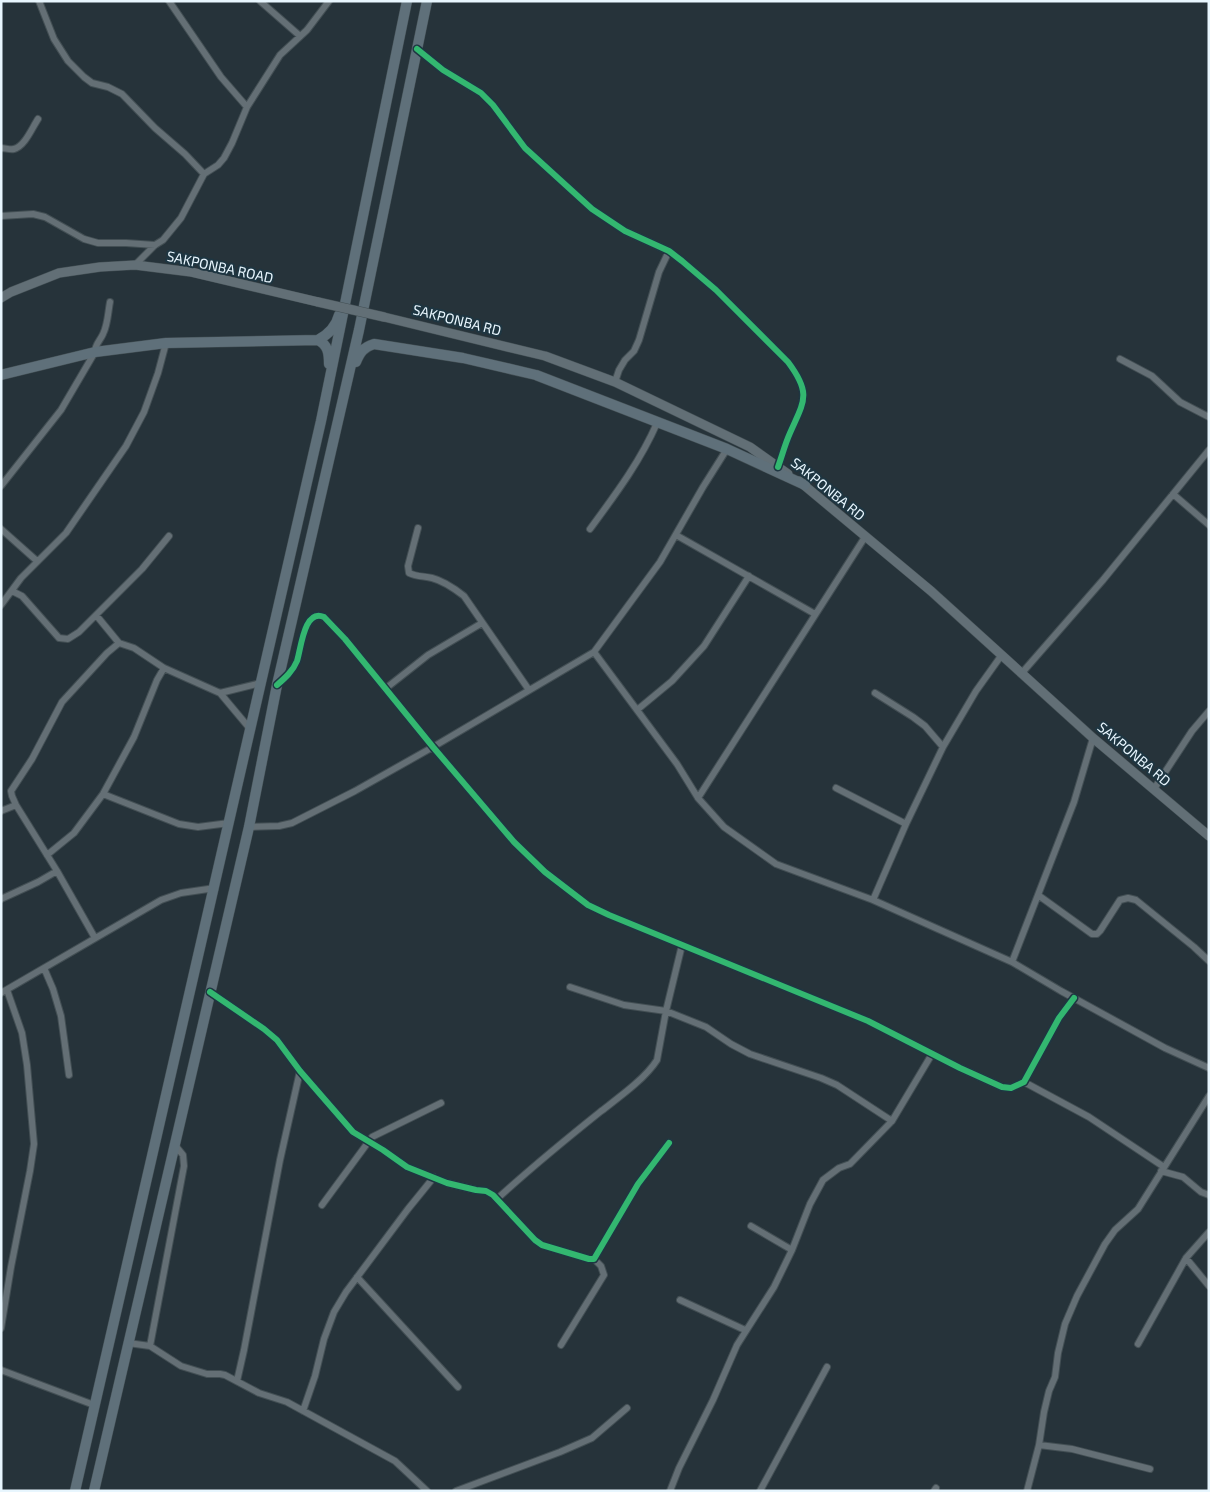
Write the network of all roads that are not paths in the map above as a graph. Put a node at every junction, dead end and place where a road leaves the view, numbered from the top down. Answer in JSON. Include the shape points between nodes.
{"nodes":[{"id":1,"x":39,"y":1,"type":"edge"},
{"id":2,"x":169,"y":1,"type":"edge"},
{"id":3,"x":260,"y":1,"type":"edge"},
{"id":4,"x":329,"y":1,"type":"edge"},
{"id":5,"x":407,"y":1,"type":"edge"},
{"id":6,"x":427,"y":1,"type":"edge"},
{"id":7,"x":300,"y":36,"type":"junction"},
{"id":8,"x":417,"y":49,"type":"junction"},
{"id":9,"x":247,"y":107,"type":"junction"},
{"id":10,"x":38,"y":119,"type":"dead end"},
{"id":11,"x":1,"y":148,"type":"edge"},
{"id":12,"x":204,"y":174,"type":"junction"},
{"id":13,"x":1,"y":216,"type":"edge"},
{"id":14,"x":155,"y":244,"type":"junction"},
{"id":15,"x":376,"y":249,"type":"junction"},
{"id":16,"x":669,"y":252,"type":"junction"},
{"id":17,"x":356,"y":253,"type":"junction"},
{"id":18,"x":135,"y":265,"type":"junction"},
{"id":19,"x":1,"y":298,"type":"edge"},
{"id":20,"x":110,"y":302,"type":"dead end"},
{"id":21,"x":318,"y":302,"type":"joint"},
{"id":22,"x":103,"y":334,"type":"junction"},
{"id":23,"x":318,"y":340,"type":"junction"},
{"id":24,"x":166,"y":343,"type":"junction"},
{"id":25,"x":374,"y":344,"type":"junction"},
{"id":26,"x":109,"y":350,"type":"junction"},
{"id":27,"x":95,"y":352,"type":"junction"},
{"id":28,"x":1120,"y":360,"type":"dead end"},
{"id":29,"x":1,"y":374,"type":"edge"},
{"id":30,"x":615,"y":382,"type":"junction"},
{"id":31,"x":326,"y":398,"type":"junction"},
{"id":32,"x":342,"y":407,"type":"junction"},
{"id":33,"x":1209,"y":417,"type":"edge"},
{"id":34,"x":657,"y":423,"type":"junction"},
{"id":35,"x":727,"y":449,"type":"junction"},
{"id":36,"x":1209,"y":450,"type":"edge"},
{"id":37,"x":778,"y":467,"type":"junction"},
{"id":38,"x":805,"y":485,"type":"junction"},
{"id":39,"x":1,"y":486,"type":"edge"},
{"id":40,"x":1173,"y":494,"type":"junction"},
{"id":41,"x":1209,"y":525,"type":"edge"},
{"id":42,"x":418,"y":528,"type":"dead end"},
{"id":43,"x":1,"y":529,"type":"edge"},
{"id":44,"x":590,"y":529,"type":"dead end"},
{"id":45,"x":676,"y":535,"type":"junction"},
{"id":46,"x":169,"y":536,"type":"dead end"},
{"id":47,"x":865,"y":537,"type":"junction"},
{"id":48,"x":37,"y":561,"type":"junction"},
{"id":49,"x":749,"y":576,"type":"junction"},
{"id":50,"x":12,"y":591,"type":"junction"},
{"id":51,"x":1,"y":605,"type":"edge"},
{"id":52,"x":815,"y":614,"type":"junction"},
{"id":53,"x":96,"y":615,"type":"junction"},
{"id":54,"x":482,"y":623,"type":"junction"},
{"id":55,"x":119,"y":643,"type":"junction"},
{"id":56,"x":594,"y":652,"type":"junction"},
{"id":57,"x":1001,"y":656,"type":"junction"},
{"id":58,"x":164,"y":668,"type":"junction"},
{"id":59,"x":1022,"y":674,"type":"junction"},
{"id":60,"x":261,"y":683,"type":"junction"},
{"id":61,"x":277,"y":685,"type":"junction"},
{"id":62,"x":385,"y":689,"type":"junction"},
{"id":63,"x":529,"y":690,"type":"junction"},
{"id":64,"x":220,"y":693,"type":"junction"},
{"id":65,"x":875,"y":693,"type":"dead end"},
{"id":66,"x":637,"y":710,"type":"junction"},
{"id":67,"x":1209,"y":711,"type":"edge"},
{"id":68,"x":251,"y":730,"type":"junction"},
{"id":69,"x":1093,"y":738,"type":"junction"},
{"id":70,"x":433,"y":747,"type":"junction"},
{"id":71,"x":943,"y":747,"type":"junction"},
{"id":72,"x":836,"y":788,"type":"dead end"},
{"id":73,"x":1154,"y":789,"type":"junction"},
{"id":74,"x":103,"y":794,"type":"junction"},
{"id":75,"x":698,"y":798,"type":"junction"},
{"id":76,"x":16,"y":805,"type":"junction"},
{"id":77,"x":1,"y":811,"type":"edge"},
{"id":78,"x":229,"y":823,"type":"junction"},
{"id":79,"x":906,"y":824,"type":"junction"},
{"id":80,"x":249,"y":827,"type":"junction"},
{"id":81,"x":1209,"y":836,"type":"edge"},
{"id":82,"x":47,"y":855,"type":"junction"},
{"id":83,"x":57,"y":872,"type":"junction"},
{"id":84,"x":214,"y":888,"type":"junction"},
{"id":85,"x":1038,"y":895,"type":"junction"},
{"id":86,"x":1,"y":899,"type":"edge"},
{"id":87,"x":873,"y":900,"type":"junction"},
{"id":88,"x":95,"y":938,"type":"junction"},
{"id":89,"x":682,"y":945,"type":"junction"},
{"id":90,"x":1209,"y":961,"type":"edge"},
{"id":91,"x":1012,"y":962,"type":"junction"},
{"id":92,"x":44,"y":968,"type":"junction"},
{"id":93,"x":570,"y":987,"type":"dead end"},
{"id":94,"x":4,"y":992,"type":"edge"},
{"id":95,"x":210,"y":992,"type":"junction"},
{"id":96,"x":1074,"y":998,"type":"junction"},
{"id":97,"x":666,"y":1011,"type":"junction"},
{"id":98,"x":181,"y":1031,"type":"junction"},
{"id":99,"x":200,"y":1036,"type":"junction"},
{"id":100,"x":932,"y":1054,"type":"junction"},
{"id":101,"x":1209,"y":1068,"type":"edge"},
{"id":102,"x":300,"y":1071,"type":"junction"},
{"id":103,"x":69,"y":1075,"type":"dead end"},
{"id":104,"x":1024,"y":1082,"type":"junction"},
{"id":105,"x":1209,"y":1096,"type":"edge"},
{"id":106,"x":441,"y":1103,"type":"dead end"},
{"id":107,"x":892,"y":1121,"type":"junction"},
{"id":108,"x":368,"y":1141,"type":"junction"},
{"id":109,"x":669,"y":1142,"type":"dead end"},
{"id":110,"x":174,"y":1144,"type":"junction"},
{"id":111,"x":1163,"y":1169,"type":"junction"},
{"id":112,"x":434,"y":1177,"type":"junction"},
{"id":113,"x":1209,"y":1195,"type":"edge"},
{"id":114,"x":498,"y":1198,"type":"junction"},
{"id":115,"x":322,"y":1205,"type":"dead end"},
{"id":116,"x":751,"y":1226,"type":"dead end"},
{"id":117,"x":1209,"y":1232,"type":"edge"},
{"id":118,"x":792,"y":1250,"type":"junction"},
{"id":119,"x":1186,"y":1258,"type":"junction"},
{"id":120,"x":594,"y":1260,"type":"junction"},
{"id":121,"x":358,"y":1277,"type":"junction"},
{"id":122,"x":1209,"y":1286,"type":"edge"},
{"id":123,"x":680,"y":1300,"type":"dead end"},
{"id":124,"x":1,"y":1328,"type":"edge"},
{"id":125,"x":746,"y":1330,"type":"junction"},
{"id":126,"x":128,"y":1343,"type":"junction"},
{"id":127,"x":560,"y":1344,"type":"dead end"},
{"id":128,"x":1138,"y":1344,"type":"dead end"},
{"id":129,"x":150,"y":1346,"type":"junction"},
{"id":130,"x":827,"y":1367,"type":"dead end"},
{"id":131,"x":1,"y":1370,"type":"edge"},
{"id":132,"x":237,"y":1381,"type":"junction"},
{"id":133,"x":458,"y":1387,"type":"dead end"},
{"id":134,"x":94,"y":1405,"type":"junction"},
{"id":135,"x":627,"y":1408,"type":"dead end"},
{"id":136,"x":303,"y":1411,"type":"junction"},
{"id":137,"x":1039,"y":1445,"type":"junction"},
{"id":138,"x":1150,"y":1469,"type":"dead end"},
{"id":139,"x":75,"y":1491,"type":"edge"},
{"id":140,"x":94,"y":1491,"type":"edge"},
{"id":141,"x":427,"y":1491,"type":"edge"},
{"id":142,"x":456,"y":1491,"type":"edge"},
{"id":143,"x":670,"y":1491,"type":"edge"},
{"id":144,"x":760,"y":1491,"type":"edge"},
{"id":145,"x":1027,"y":1491,"type":"edge"}],
"edges":[{"from":1,"to":12,"type":"street","via":[[54,39],[68,61],[92,82],[122,94]]},
{"from":2,"to":9,"type":"street","via":[[221,77]]},
{"from":3,"to":7,"type":"street"},
{"from":4,"to":7,"type":"street"},
{"from":5,"to":17,"type":"highway"},
{"from":6,"to":8,"type":"highway"},
{"from":7,"to":9,"type":"street","via":[[280,55]]},
{"from":8,"to":15,"type":"highway"},
{"from":8,"to":16,"type":"street","via":[[443,70],[481,93],[526,148],[592,209],[625,231]]},
{"from":9,"to":12,"type":"street","via":[[224,158]]},
{"from":10,"to":11,"type":"street","via":[[19,147]]},
{"from":12,"to":14,"type":"street","via":[[181,218],[163,240]]},
{"from":13,"to":14,"type":"street","via":[[33,214],[45,217],[84,239],[98,243]]},
{"from":14,"to":18,"type":"street"},
{"from":15,"to":25,"type":"highway","via":[[365,324],[367,339]]},
{"from":15,"to":32,"type":"highway"},
{"from":16,"to":30,"type":"street","via":[[659,272],[639,340]]},
{"from":16,"to":37,"type":"street","via":[[716,290],[798,375],[804,398]]},
{"from":17,"to":23,"type":"highway","via":[[338,320],[332,330]]},
{"from":17,"to":31,"type":"highway"},
{"from":18,"to":19,"type":"main road","name":"SAKPONBA ROAD","via":[[59,273]]},
{"from":18,"to":21,"type":"main road","name":"SAKPONBA ROAD","via":[[191,272]]},
{"from":20,"to":22,"type":"street"},
{"from":21,"to":30,"type":"main road","name":"SAKPONBA RD","bridge":true,"via":[[545,356]]},
{"from":22,"to":26,"type":"street"},
{"from":22,"to":27,"type":"street"},
{"from":23,"to":24,"type":"highway"},
{"from":23,"to":31,"type":"highway","via":[[329,354]]},
{"from":24,"to":26,"type":"highway"},
{"from":24,"to":48,"type":"street","via":[[144,412],[126,446],[66,533]]},
{"from":25,"to":32,"type":"highway","via":[[360,352]]},
{"from":25,"to":34,"type":"highway","via":[[463,358],[536,376]]},
{"from":26,"to":27,"type":"highway"},
{"from":27,"to":29,"type":"highway"},
{"from":27,"to":39,"type":"street","via":[[62,410]]},
{"from":28,"to":33,"type":"street","via":[[1152,376],[1180,402]]},
{"from":30,"to":37,"type":"main road","name":"SAKPONBA RD","via":[[750,447]]},
{"from":31,"to":60,"type":"highway"},
{"from":32,"to":61,"type":"highway"},
{"from":34,"to":35,"type":"highway"},
{"from":34,"to":44,"type":"street","via":[[630,473]]},
{"from":35,"to":38,"type":"highway"},
{"from":35,"to":45,"type":"street"},
{"from":36,"to":40,"type":"street"},
{"from":37,"to":38,"type":"main road","name":"SAKPONBA RD"},
{"from":38,"to":47,"type":"main road","name":"SAKPONBA RD"},
{"from":40,"to":41,"type":"street"},
{"from":40,"to":59,"type":"street"},
{"from":42,"to":54,"type":"street","via":[[409,573],[451,586],[464,596]]},
{"from":43,"to":48,"type":"street"},
{"from":45,"to":49,"type":"street"},
{"from":45,"to":56,"type":"street"},
{"from":46,"to":53,"type":"street","via":[[142,569]]},
{"from":47,"to":52,"type":"street"},
{"from":47,"to":57,"type":"main road","name":"SAKPONBA RD","via":[[931,591]]},
{"from":48,"to":50,"type":"street"},
{"from":49,"to":52,"type":"street"},
{"from":49,"to":66,"type":"street","via":[[704,646],[672,681]]},
{"from":50,"to":51,"type":"street"},
{"from":50,"to":53,"type":"street","via":[[22,596],[59,638],[68,639]]},
{"from":52,"to":75,"type":"street"},
{"from":53,"to":55,"type":"street"},
{"from":54,"to":62,"type":"street","via":[[428,655]]},
{"from":54,"to":63,"type":"street"},
{"from":55,"to":58,"type":"street","via":[[134,648]]},
{"from":55,"to":76,"type":"street","via":[[62,702],[11,791]]},
{"from":56,"to":63,"type":"street"},
{"from":56,"to":66,"type":"street"},
{"from":57,"to":59,"type":"main road","name":"SAKPONBA RD"},
{"from":57,"to":71,"type":"street"},
{"from":58,"to":64,"type":"street"},
{"from":58,"to":74,"type":"street","via":[[134,737]]},
{"from":59,"to":69,"type":"main road","name":"SAKPONBA RD"},
{"from":60,"to":64,"type":"street"},
{"from":60,"to":68,"type":"highway"},
{"from":61,"to":62,"type":"street","via":[[291,673],[309,621],[319,615],[344,639]]},
{"from":61,"to":80,"type":"highway"},
{"from":62,"to":70,"type":"street"},
{"from":63,"to":70,"type":"street"},
{"from":64,"to":68,"type":"street"},
{"from":65,"to":71,"type":"street","via":[[925,726]]},
{"from":66,"to":75,"type":"street"},
{"from":67,"to":73,"type":"street"},
{"from":68,"to":78,"type":"highway"},
{"from":69,"to":73,"type":"main road","name":"SAKPONBA RD"},
{"from":69,"to":85,"type":"street","via":[[1074,802]]},
{"from":70,"to":80,"type":"street","via":[[292,823]]},
{"from":70,"to":89,"type":"street","via":[[514,842],[545,872],[588,905]]},
{"from":71,"to":79,"type":"street"},
{"from":72,"to":79,"type":"street"},
{"from":73,"to":81,"type":"main road","name":"SAKPONBA RD"},
{"from":74,"to":78,"type":"street","via":[[179,824],[198,827]]},
{"from":74,"to":82,"type":"street","via":[[74,833]]},
{"from":75,"to":87,"type":"street","via":[[724,827],[776,864]]},
{"from":76,"to":77,"type":"street"},
{"from":76,"to":82,"type":"street"},
{"from":78,"to":84,"type":"highway"},
{"from":79,"to":87,"type":"street"},
{"from":80,"to":95,"type":"highway"},
{"from":82,"to":83,"type":"street"},
{"from":83,"to":86,"type":"street"},
{"from":83,"to":88,"type":"street"},
{"from":84,"to":88,"type":"street","via":[[161,900]]},
{"from":84,"to":98,"type":"highway"},
{"from":85,"to":90,"type":"street","via":[[1092,934],[1100,931],[1120,900],[1136,900]]},
{"from":85,"to":91,"type":"street"},
{"from":87,"to":91,"type":"street"},
{"from":88,"to":92,"type":"street"},
{"from":89,"to":97,"type":"street"},
{"from":89,"to":100,"type":"street","via":[[868,1021]]},
{"from":91,"to":96,"type":"street"},
{"from":92,"to":94,"type":"street"},
{"from":92,"to":103,"type":"street","via":[[61,1016]]},
{"from":93,"to":97,"type":"street","via":[[624,1005]]},
{"from":94,"to":124,"type":"street","via":[[22,1033],[34,1144]]},
{"from":95,"to":99,"type":"highway"},
{"from":95,"to":102,"type":"street","via":[[264,1028]]},
{"from":96,"to":101,"type":"street"},
{"from":96,"to":104,"type":"street","via":[[1059,1018]]},
{"from":97,"to":107,"type":"street","via":[[706,1027],[750,1054],[836,1085]]},
{"from":97,"to":114,"type":"street","via":[[657,1060],[652,1067]]},
{"from":98,"to":99,"type":"highway"},
{"from":98,"to":134,"type":"highway"},
{"from":99,"to":110,"type":"highway"},
{"from":100,"to":104,"type":"street","via":[[1002,1088]]},
{"from":100,"to":107,"type":"street"},
{"from":102,"to":108,"type":"street","via":[[353,1132]]},
{"from":102,"to":132,"type":"street"},
{"from":104,"to":111,"type":"street","via":[[1089,1117]]},
{"from":105,"to":111,"type":"street"},
{"from":106,"to":108,"type":"street","via":[[379,1132]]},
{"from":107,"to":118,"type":"street","via":[[850,1164],[823,1180]]},
{"from":108,"to":112,"type":"street","via":[[407,1167]]},
{"from":108,"to":115,"type":"street"},
{"from":109,"to":120,"type":"street","via":[[638,1184]]},
{"from":110,"to":126,"type":"highway"},
{"from":110,"to":129,"type":"street","via":[[183,1155],[184,1166]]},
{"from":111,"to":113,"type":"street","via":[[1183,1177]]},
{"from":111,"to":137,"type":"street","via":[[1138,1209],[1105,1244],[1077,1296],[1065,1324]]},
{"from":112,"to":114,"type":"street","via":[[486,1191]]},
{"from":112,"to":121,"type":"street"},
{"from":114,"to":120,"type":"street","via":[[542,1245]]},
{"from":116,"to":118,"type":"street"},
{"from":117,"to":119,"type":"street"},
{"from":118,"to":125,"type":"street","via":[[774,1287]]},
{"from":119,"to":122,"type":"street"},
{"from":119,"to":128,"type":"street"},
{"from":120,"to":127,"type":"street","via":[[604,1275]]},
{"from":121,"to":133,"type":"street"},
{"from":121,"to":136,"type":"street","via":[[334,1312]]},
{"from":123,"to":125,"type":"street"},
{"from":125,"to":143,"type":"street"},
{"from":126,"to":129,"type":"street"},
{"from":126,"to":140,"type":"highway"},
{"from":129,"to":132,"type":"street","via":[[181,1366]]},
{"from":130,"to":144,"type":"street"},
{"from":131,"to":134,"type":"street"},
{"from":132,"to":136,"type":"street"},
{"from":134,"to":139,"type":"highway"},
{"from":135,"to":142,"type":"street","via":[[592,1438]]},
{"from":136,"to":141,"type":"street","via":[[395,1460]]},
{"from":137,"to":138,"type":"street","via":[[1072,1449]]},
{"from":137,"to":145,"type":"street"}]}
